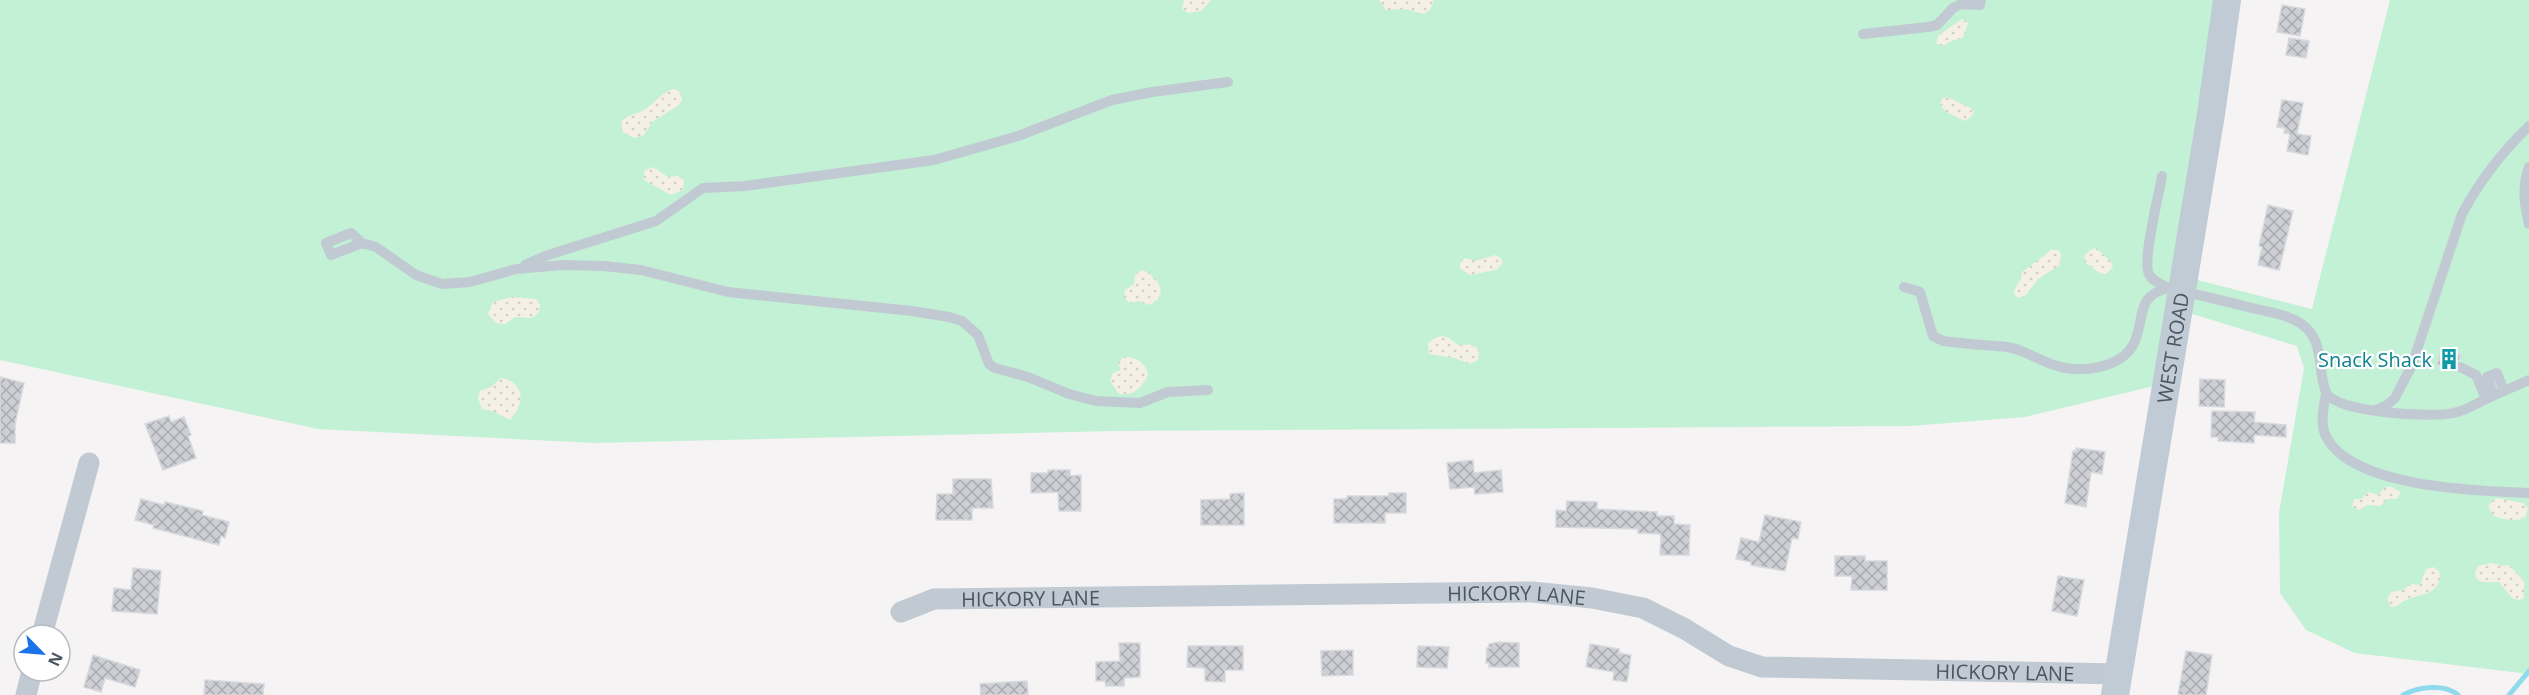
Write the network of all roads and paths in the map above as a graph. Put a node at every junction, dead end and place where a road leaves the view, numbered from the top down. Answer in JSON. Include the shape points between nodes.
{"nodes":[{"id":1,"x":1981,"y":0,"type":"edge"},
{"id":2,"x":2227,"y":0,"type":"edge"},
{"id":3,"x":1863,"y":34,"type":"dead end"},
{"id":4,"x":1228,"y":82,"type":"dead end"},
{"id":5,"x":2529,"y":126,"type":"edge"},
{"id":6,"x":2529,"y":167,"type":"edge"},
{"id":7,"x":2162,"y":177,"type":"dead end"},
{"id":8,"x":2529,"y":224,"type":"edge"},
{"id":9,"x":362,"y":243,"type":"dead end"},
{"id":10,"x":516,"y":269,"type":"junction"},
{"id":11,"x":1904,"y":287,"type":"dead end"},
{"id":12,"x":2175,"y":289,"type":"junction"},
{"id":13,"x":2460,"y":367,"type":"dead end"},
{"id":14,"x":2529,"y":380,"type":"edge"},
{"id":15,"x":1208,"y":390,"type":"dead end"},
{"id":16,"x":2495,"y":395,"type":"junction"},
{"id":17,"x":2328,"y":400,"type":"junction"},
{"id":18,"x":2376,"y":410,"type":"junction"},
{"id":19,"x":89,"y":463,"type":"dead end"},
{"id":20,"x":2529,"y":493,"type":"edge"},
{"id":21,"x":901,"y":612,"type":"dead end"},
{"id":22,"x":45,"y":623,"type":"edge"},
{"id":23,"x":2117,"y":685,"type":"edge"}],
"edges":[{"from":1,"to":3,"type":"lane","via":[[1980,5],[1961,4],[1953,8],[1937,25]]},
{"from":2,"to":12,"type":"street","name":"WEST ROAD","via":[[2211,114]]},
{"from":4,"to":10,"type":"lane","via":[[1112,100],[1018,136],[934,159],[745,186],[704,188],[656,221]]},
{"from":5,"to":18,"type":"lane","via":[[2508,146],[2469,201],[2412,364],[2395,398]]},
{"from":6,"to":8,"type":"lane","via":[[2523,195]]},
{"from":7,"to":12,"type":"lane","via":[[2147,264],[2153,279]]},
{"from":9,"to":10,"type":"lane","via":[[376,247],[416,275],[442,284],[470,282]]},
{"from":10,"to":15,"type":"lane","via":[[563,265],[641,270],[728,292],[949,317],[962,321],[978,335],[989,364],[995,368],[1096,400],[1140,403],[1168,392]]},
{"from":11,"to":12,"type":"lane","via":[[1920,292],[1933,336],[1943,341],[2007,347],[2056,366],[2087,368],[2116,362],[2126,355],[2138,334],[2147,298],[2154,292]]},
{"from":12,"to":17,"type":"lane","via":[[2271,312],[2300,323],[2317,342]]},
{"from":12,"to":23,"type":"street","name":"WEST ROAD"},
{"from":13,"to":16,"type":"lane","via":[[2476,375]]},
{"from":14,"to":16,"type":"lane"},
{"from":16,"to":18,"type":"lane","via":[[2452,414],[2426,417]]},
{"from":17,"to":18,"type":"lane"},
{"from":17,"to":20,"type":"lane","via":[[2324,433],[2334,447],[2359,465],[2381,475],[2429,485]]},
{"from":19,"to":22,"type":"street"},
{"from":21,"to":23,"type":"street","name":"HICKORY LANE","via":[[934,599],[1532,592],[1643,608],[1729,656],[1762,667]]}]}
